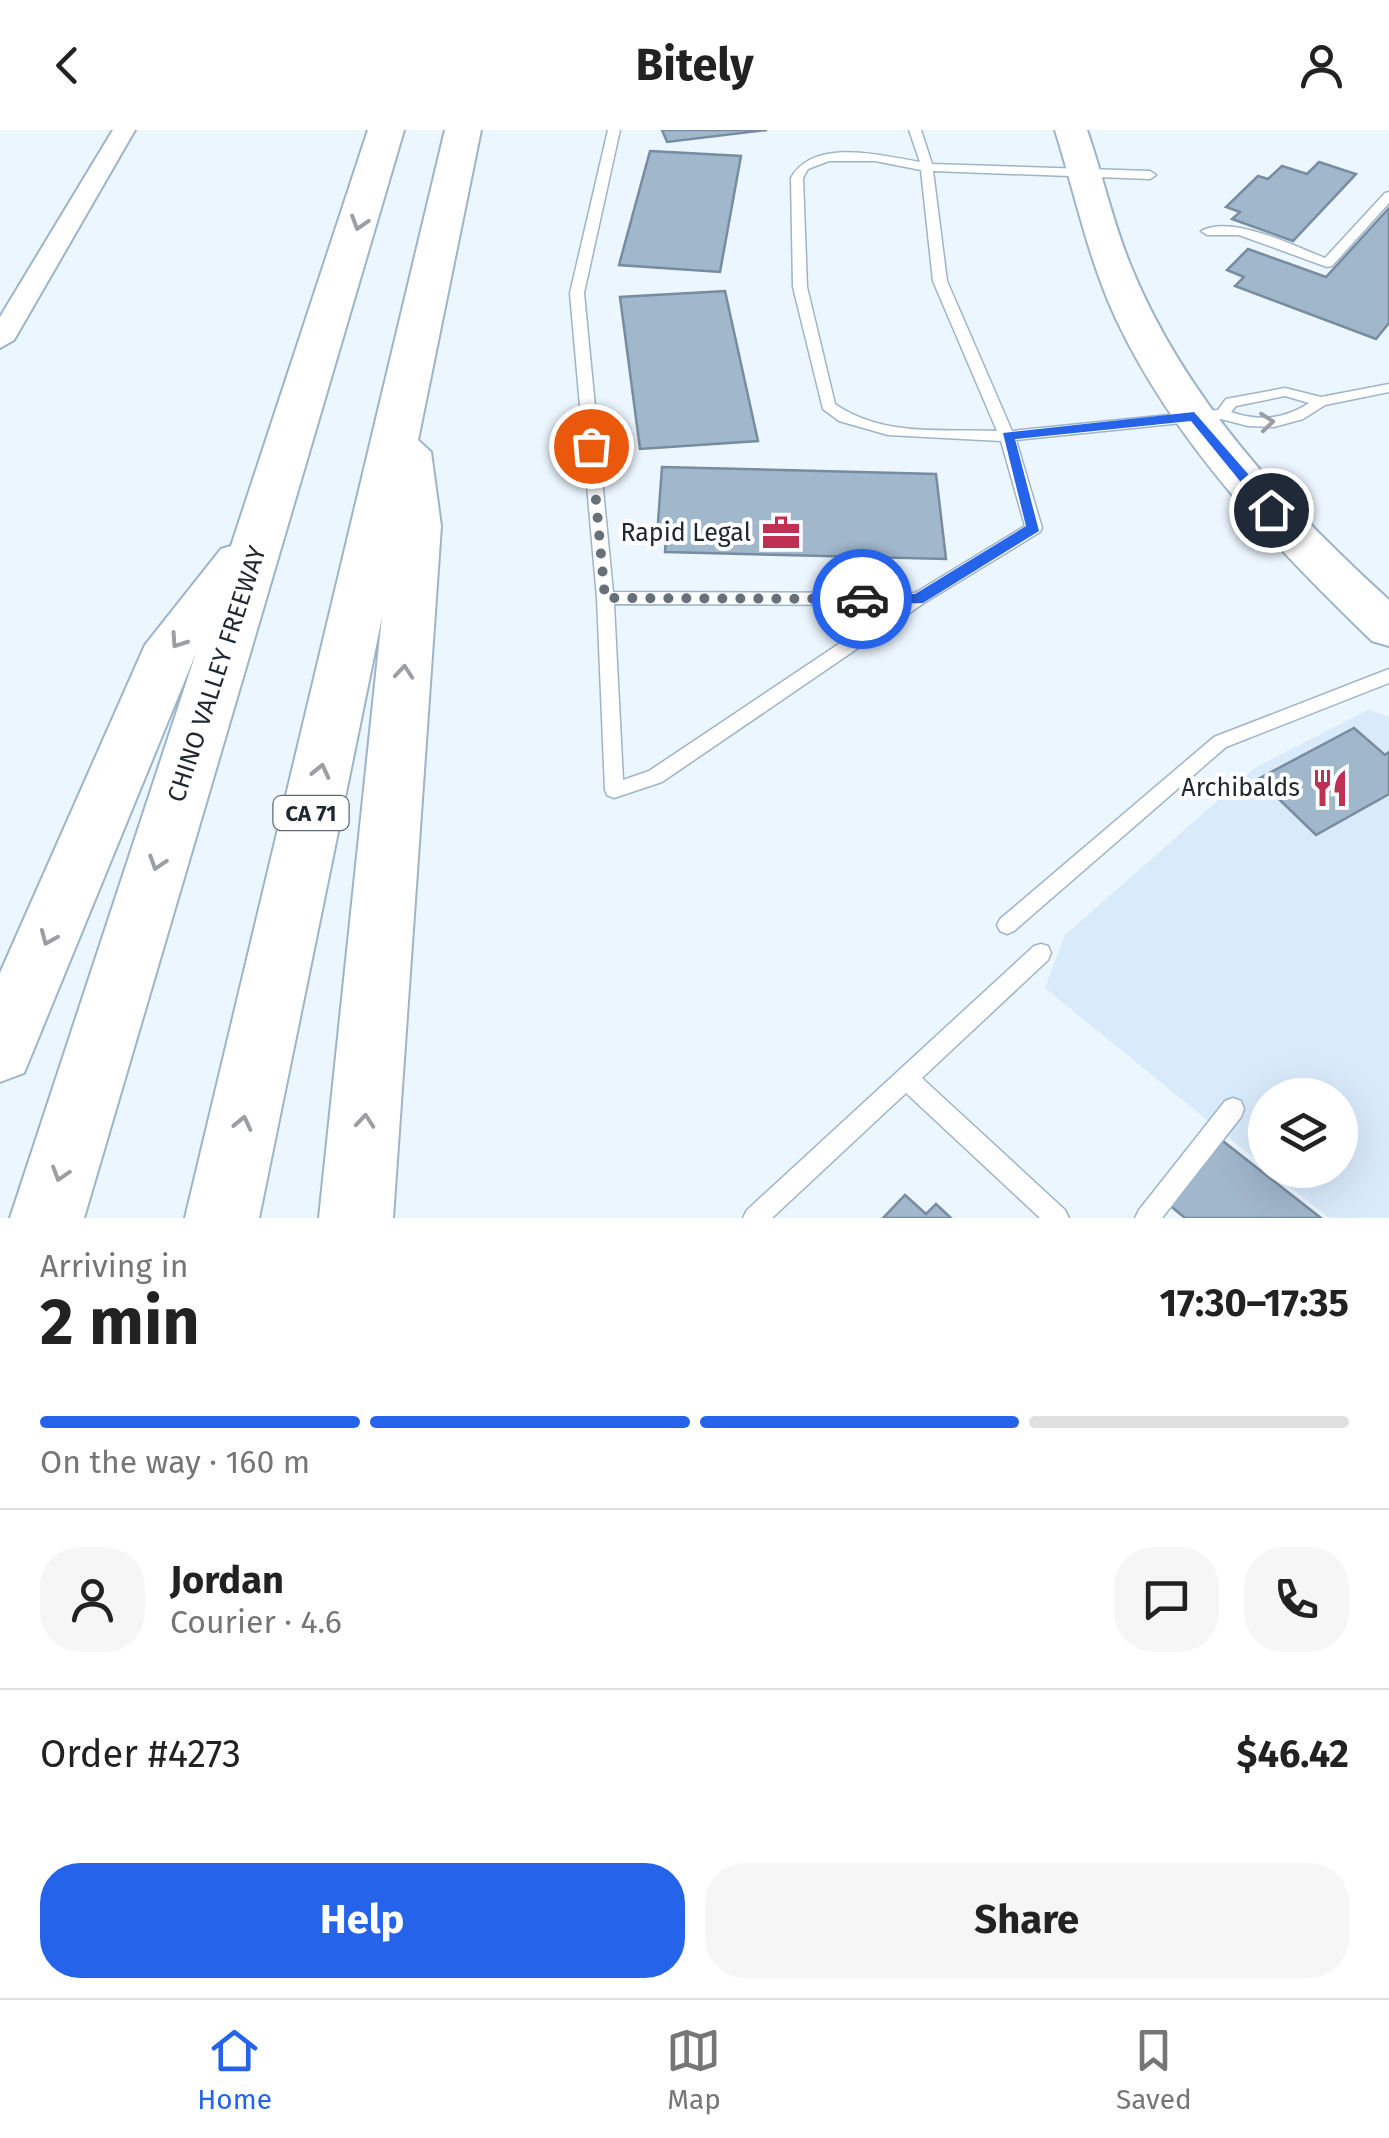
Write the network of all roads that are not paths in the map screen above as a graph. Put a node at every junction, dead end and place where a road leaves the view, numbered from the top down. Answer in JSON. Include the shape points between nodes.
{"nodes":[{"id":1,"x":124,"y":130,"type":"edge"},
{"id":2,"x":386,"y":130,"type":"edge"},
{"id":3,"x":463,"y":130,"type":"edge"},
{"id":4,"x":614,"y":130,"type":"edge"},
{"id":5,"x":915,"y":130,"type":"edge"},
{"id":6,"x":1071,"y":130,"type":"edge"},
{"id":7,"x":928,"y":168,"type":"junction"},
{"id":8,"x":1086,"y":174,"type":"junction"},
{"id":9,"x":1150,"y":176,"type":"dead end"},
{"id":10,"x":1389,"y":196,"type":"edge"},
{"id":11,"x":1207,"y":231,"type":"dead end"},
{"id":12,"x":0,"y":340,"type":"edge"},
{"id":13,"x":1388,"y":389,"type":"edge"},
{"id":14,"x":1322,"y":401,"type":"junction"},
{"id":15,"x":401,"y":409,"type":"junction"},
{"id":16,"x":1208,"y":415,"type":"junction"},
{"id":17,"x":1008,"y":436,"type":"junction"},
{"id":18,"x":260,"y":537,"type":"junction"},
{"id":19,"x":605,"y":598,"type":"junction"},
{"id":20,"x":918,"y":600,"type":"junction"},
{"id":21,"x":1389,"y":628,"type":"edge"},
{"id":22,"x":1389,"y":676,"type":"edge"},
{"id":23,"x":1007,"y":926,"type":"dead end"},
{"id":24,"x":1041,"y":953,"type":"dead end"},
{"id":25,"x":0,"y":1050,"type":"edge"},
{"id":26,"x":907,"y":1079,"type":"junction"},
{"id":27,"x":1232,"y":1109,"type":"dead end"},
{"id":28,"x":47,"y":1218,"type":"edge"},
{"id":29,"x":222,"y":1218,"type":"edge"},
{"id":30,"x":356,"y":1218,"type":"edge"},
{"id":31,"x":755,"y":1218,"type":"edge"},
{"id":32,"x":1057,"y":1218,"type":"edge"},
{"id":33,"x":1147,"y":1218,"type":"edge"}],
"edges":[{"from":1,"to":12,"type":"street"},
{"from":2,"to":18,"type":"highway","name":"CHINO VALLEY FREEWAY","one_way":true},
{"from":3,"to":15,"type":"highway","number":"CA 71"},
{"from":4,"to":19,"type":"lane","via":[[577,293]]},
{"from":5,"to":7,"type":"lane"},
{"from":6,"to":8,"type":"street"},
{"from":7,"to":8,"type":"lane"},
{"from":7,"to":17,"type":"lane","via":[[940,281]]},
{"from":7,"to":17,"type":"lane","via":[[828,156],[803,167],[797,178],[800,287],[828,406],[866,428]]},
{"from":8,"to":9,"type":"lane"},
{"from":8,"to":16,"type":"street","via":[[1141,329]]},
{"from":10,"to":11,"type":"lane","via":[[1327,263],[1240,231]]},
{"from":13,"to":14,"type":"lane"},
{"from":14,"to":16,"type":"lane","via":[[1285,392],[1232,402]]},
{"from":16,"to":14,"type":"lane","one_way":true,"via":[[1247,424],[1300,418]]},
{"from":29,"to":15,"type":"highway","number":"CA 71","one_way":true},
{"from":30,"to":15,"type":"highway","one_way":true,"via":[[416,526]]},
{"from":16,"to":17,"type":"lane"},
{"from":16,"to":21,"type":"street","via":[[1247,484]]},
{"from":17,"to":20,"type":"lane","via":[[1034,528]]},
{"from":18,"to":25,"type":"highway","one_way":true,"via":[[172,645]]},
{"from":18,"to":28,"type":"highway","name":"CHINO VALLEY FREEWAY","one_way":true},
{"from":19,"to":20,"type":"lane"},
{"from":19,"to":20,"type":"lane","via":[[614,790],[655,776]]},
{"from":22,"to":23,"type":"lane","via":[[1220,742]]},
{"from":24,"to":26,"type":"lane"},
{"from":26,"to":31,"type":"lane"},
{"from":26,"to":32,"type":"lane"},
{"from":27,"to":33,"type":"lane"}]}
